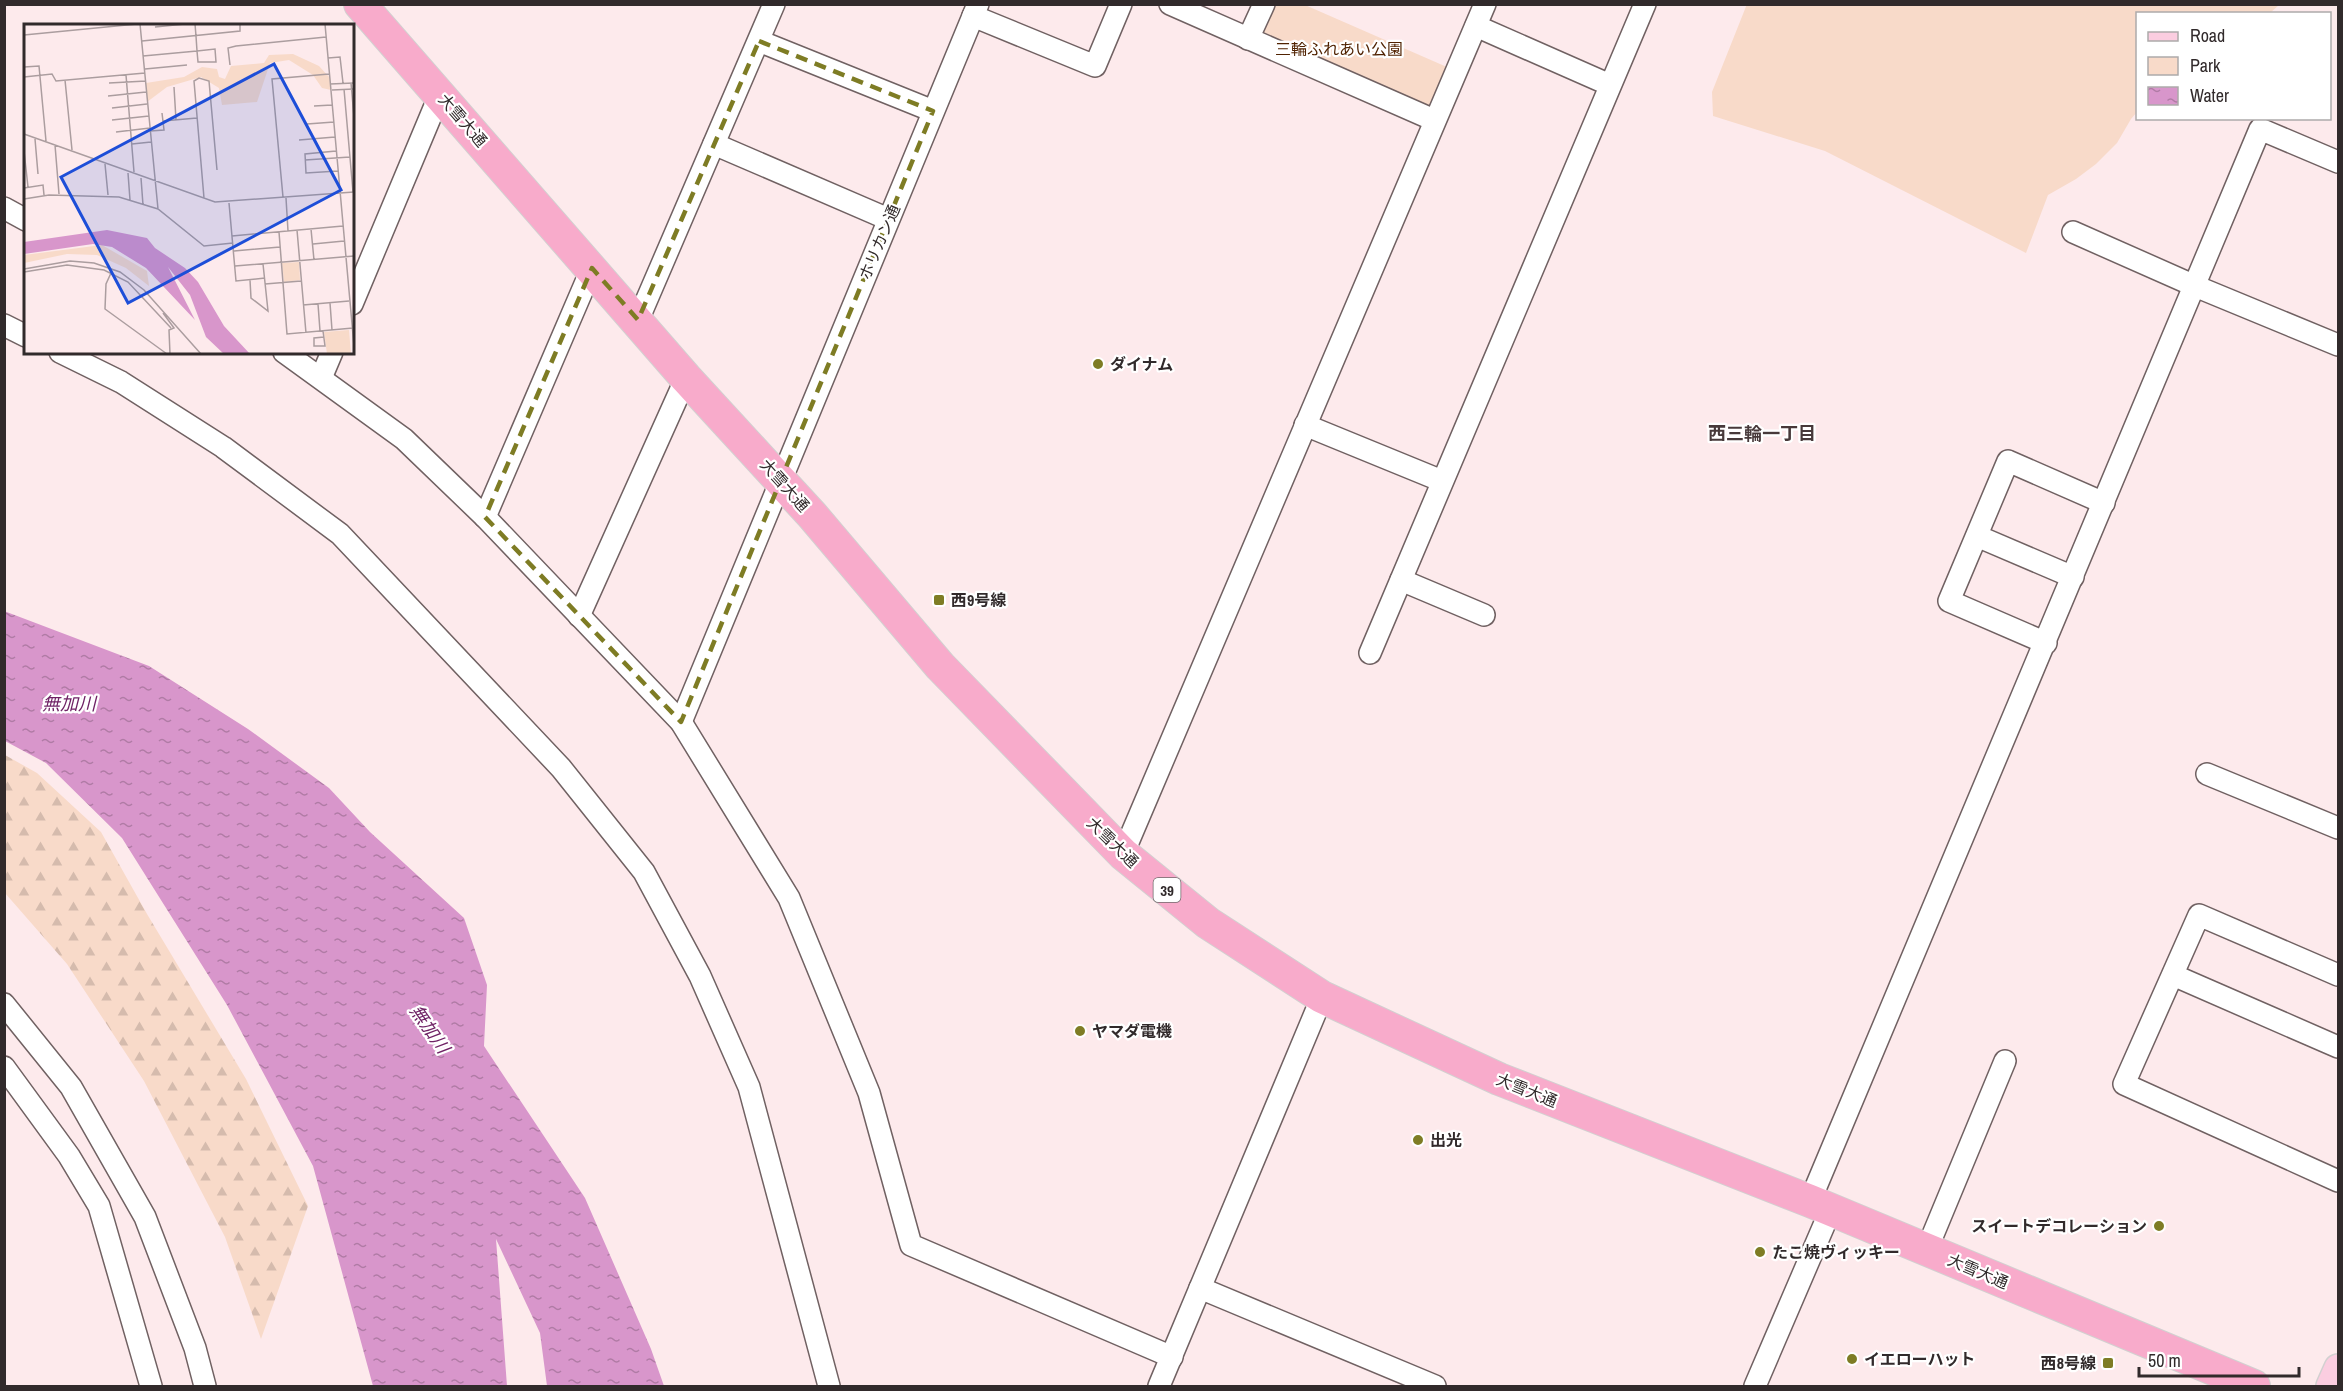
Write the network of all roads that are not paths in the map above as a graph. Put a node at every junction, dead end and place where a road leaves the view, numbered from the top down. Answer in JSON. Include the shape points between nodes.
{"nodes":[{"id":1,"x":360,"y":4,"type":"edge"},
{"id":2,"x":774,"y":4,"type":"edge"},
{"id":3,"x":1121,"y":4,"type":"edge"},
{"id":4,"x":1170,"y":4,"type":"edge"},
{"id":5,"x":1264,"y":4,"type":"edge"},
{"id":6,"x":1485,"y":4,"type":"edge"},
{"id":7,"x":1645,"y":4,"type":"edge"},
{"id":8,"x":975,"y":10,"type":"edge"},
{"id":9,"x":1476,"y":26,"type":"junction"},
{"id":10,"x":1248,"y":39,"type":"junction"},
{"id":11,"x":759,"y":41,"type":"junction"},
{"id":12,"x":1610,"y":85,"type":"junction"},
{"id":13,"x":440,"y":94,"type":"junction"},
{"id":14,"x":933,"y":111,"type":"junction"},
{"id":15,"x":1434,"y":120,"type":"junction"},
{"id":16,"x":714,"y":144,"type":"junction"},
{"id":17,"x":2338,"y":162,"type":"edge"},
{"id":18,"x":4,"y":208,"type":"edge"},
{"id":19,"x":24,"y":219,"type":"edge"},
{"id":20,"x":888,"y":219,"type":"junction"},
{"id":21,"x":2073,"y":232,"type":"dead end"},
{"id":22,"x":592,"y":268,"type":"junction"},
{"id":23,"x":2195,"y":286,"type":"junction"},
{"id":24,"x":354,"y":299,"type":"edge"},
{"id":25,"x":638,"y":320,"type":"junction"},
{"id":26,"x":4,"y":326,"type":"edge"},
{"id":27,"x":24,"y":335,"type":"edge"},
{"id":28,"x":2338,"y":345,"type":"edge"},
{"id":29,"x":64,"y":354,"type":"edge"},
{"id":30,"x":287,"y":354,"type":"edge"},
{"id":31,"x":331,"y":354,"type":"edge"},
{"id":32,"x":321,"y":378,"type":"junction"},
{"id":33,"x":686,"y":378,"type":"junction"},
{"id":34,"x":1305,"y":425,"type":"junction"},
{"id":35,"x":780,"y":480,"type":"junction"},
{"id":36,"x":1442,"y":481,"type":"junction"},
{"id":37,"x":2104,"y":503,"type":"junction"},
{"id":38,"x":485,"y":517,"type":"junction"},
{"id":39,"x":1977,"y":536,"type":"junction"},
{"id":40,"x":2073,"y":577,"type":"junction"},
{"id":41,"x":1401,"y":580,"type":"junction"},
{"id":42,"x":1484,"y":615,"type":"dead end"},
{"id":43,"x":579,"y":616,"type":"junction"},
{"id":44,"x":2046,"y":643,"type":"junction"},
{"id":45,"x":1370,"y":653,"type":"dead end"},
{"id":46,"x":681,"y":722,"type":"junction"},
{"id":47,"x":2206,"y":774,"type":"dead end"},
{"id":48,"x":2338,"y":828,"type":"edge"},
{"id":49,"x":1123,"y":854,"type":"junction"},
{"id":50,"x":2173,"y":975,"type":"junction"},
{"id":51,"x":2338,"y":975,"type":"edge"},
{"id":52,"x":1322,"y":996,"type":"junction"},
{"id":53,"x":4,"y":1004,"type":"edge"},
{"id":54,"x":2338,"y":1047,"type":"edge"},
{"id":55,"x":2005,"y":1061,"type":"dead end"},
{"id":56,"x":4,"y":1067,"type":"edge"},
{"id":57,"x":2338,"y":1181,"type":"edge"},
{"id":58,"x":1821,"y":1205,"type":"junction"},
{"id":59,"x":1928,"y":1250,"type":"junction"},
{"id":60,"x":1200,"y":1288,"type":"junction"},
{"id":61,"x":1172,"y":1357,"type":"junction"},
{"id":62,"x":2338,"y":1368,"type":"edge"},
{"id":63,"x":152,"y":1386,"type":"edge"},
{"id":64,"x":205,"y":1386,"type":"edge"},
{"id":65,"x":829,"y":1386,"type":"edge"},
{"id":66,"x":1159,"y":1386,"type":"edge"},
{"id":67,"x":1435,"y":1386,"type":"edge"},
{"id":68,"x":1755,"y":1386,"type":"edge"},
{"id":69,"x":2254,"y":1386,"type":"edge"},
{"id":70,"x":2330,"y":1386,"type":"edge"}],
"edges":[{"from":1,"to":13,"type":"highway","name":"大雪大通","number":"39"},
{"from":2,"to":11,"type":"street"},
{"from":3,"to":8,"type":"street","via":[[1095,66]]},
{"from":4,"to":10,"type":"street"},
{"from":5,"to":10,"type":"street"},
{"from":6,"to":9,"type":"street"},
{"from":7,"to":12,"type":"street"},
{"from":8,"to":14,"type":"street","name":"ホリカン通"},
{"from":9,"to":12,"type":"street"},
{"from":9,"to":15,"type":"street"},
{"from":10,"to":15,"type":"street"},
{"from":11,"to":14,"type":"street"},
{"from":11,"to":16,"type":"street"},
{"from":12,"to":36,"type":"street"},
{"from":13,"to":22,"type":"highway","name":"大雪大通","number":"39"},
{"from":13,"to":24,"type":"street"},
{"from":14,"to":20,"type":"street","name":"ホリカン通"},
{"from":15,"to":34,"type":"street"},
{"from":16,"to":20,"type":"street"},
{"from":16,"to":25,"type":"street"},
{"from":17,"to":23,"type":"street","via":[[2260,129]]},
{"from":18,"to":19,"type":"street"},
{"from":20,"to":35,"type":"street","name":"ホリカン通"},
{"from":21,"to":23,"type":"street"},
{"from":22,"to":25,"type":"highway","name":"大雪大通","number":"39"},
{"from":22,"to":38,"type":"street"},
{"from":23,"to":28,"type":"street"},
{"from":23,"to":37,"type":"street"},
{"from":25,"to":33,"type":"highway","name":"大雪大通","number":"39"},
{"from":26,"to":27,"type":"street"},
{"from":29,"to":65,"type":"street","via":[[121,382],[223,447],[340,534],[561,768],[644,872],[700,976],[749,1087]]},
{"from":30,"to":32,"type":"street"},
{"from":31,"to":32,"type":"street"},
{"from":32,"to":38,"type":"street","via":[[404,439]]},
{"from":33,"to":35,"type":"highway","name":"大雪大通","number":"39"},
{"from":33,"to":43,"type":"street"},
{"from":34,"to":36,"type":"street"},
{"from":34,"to":49,"type":"street"},
{"from":35,"to":46,"type":"street"},
{"from":35,"to":49,"type":"highway","name":"大雪大通","number":"39","via":[[940,666]]},
{"from":36,"to":41,"type":"street"},
{"from":37,"to":39,"type":"street","via":[[2008,461]]},
{"from":37,"to":40,"type":"street"},
{"from":38,"to":43,"type":"street"},
{"from":39,"to":40,"type":"street"},
{"from":39,"to":44,"type":"street","via":[[1948,601]]},
{"from":40,"to":44,"type":"street"},
{"from":41,"to":42,"type":"street"},
{"from":41,"to":45,"type":"street"},
{"from":43,"to":46,"type":"street"},
{"from":44,"to":58,"type":"street"},
{"from":46,"to":61,"type":"street","via":[[789,898],[869,1093],[911,1245]]},
{"from":47,"to":48,"type":"street"},
{"from":49,"to":52,"type":"highway","name":"大雪大通","number":"39","via":[[1208,923]]},
{"from":50,"to":51,"type":"street","via":[[2199,915]]},
{"from":50,"to":54,"type":"street"},
{"from":50,"to":57,"type":"street","via":[[2124,1084]]},
{"from":52,"to":58,"type":"highway","name":"大雪大通","number":"39","via":[[1499,1079]]},
{"from":52,"to":60,"type":"street"},
{"from":53,"to":64,"type":"street","via":[[71,1087],[145,1217],[195,1348]]},
{"from":55,"to":59,"type":"street"},
{"from":56,"to":63,"type":"street","via":[[69,1156],[99,1206]]},
{"from":58,"to":59,"type":"highway","name":"大雪大通","number":"39"},
{"from":58,"to":68,"type":"street"},
{"from":59,"to":69,"type":"highway","name":"大雪大通","number":"39"},
{"from":60,"to":61,"type":"street"},
{"from":60,"to":67,"type":"street"},
{"from":61,"to":66,"type":"street"},
{"from":62,"to":70,"type":"main road"}]}
